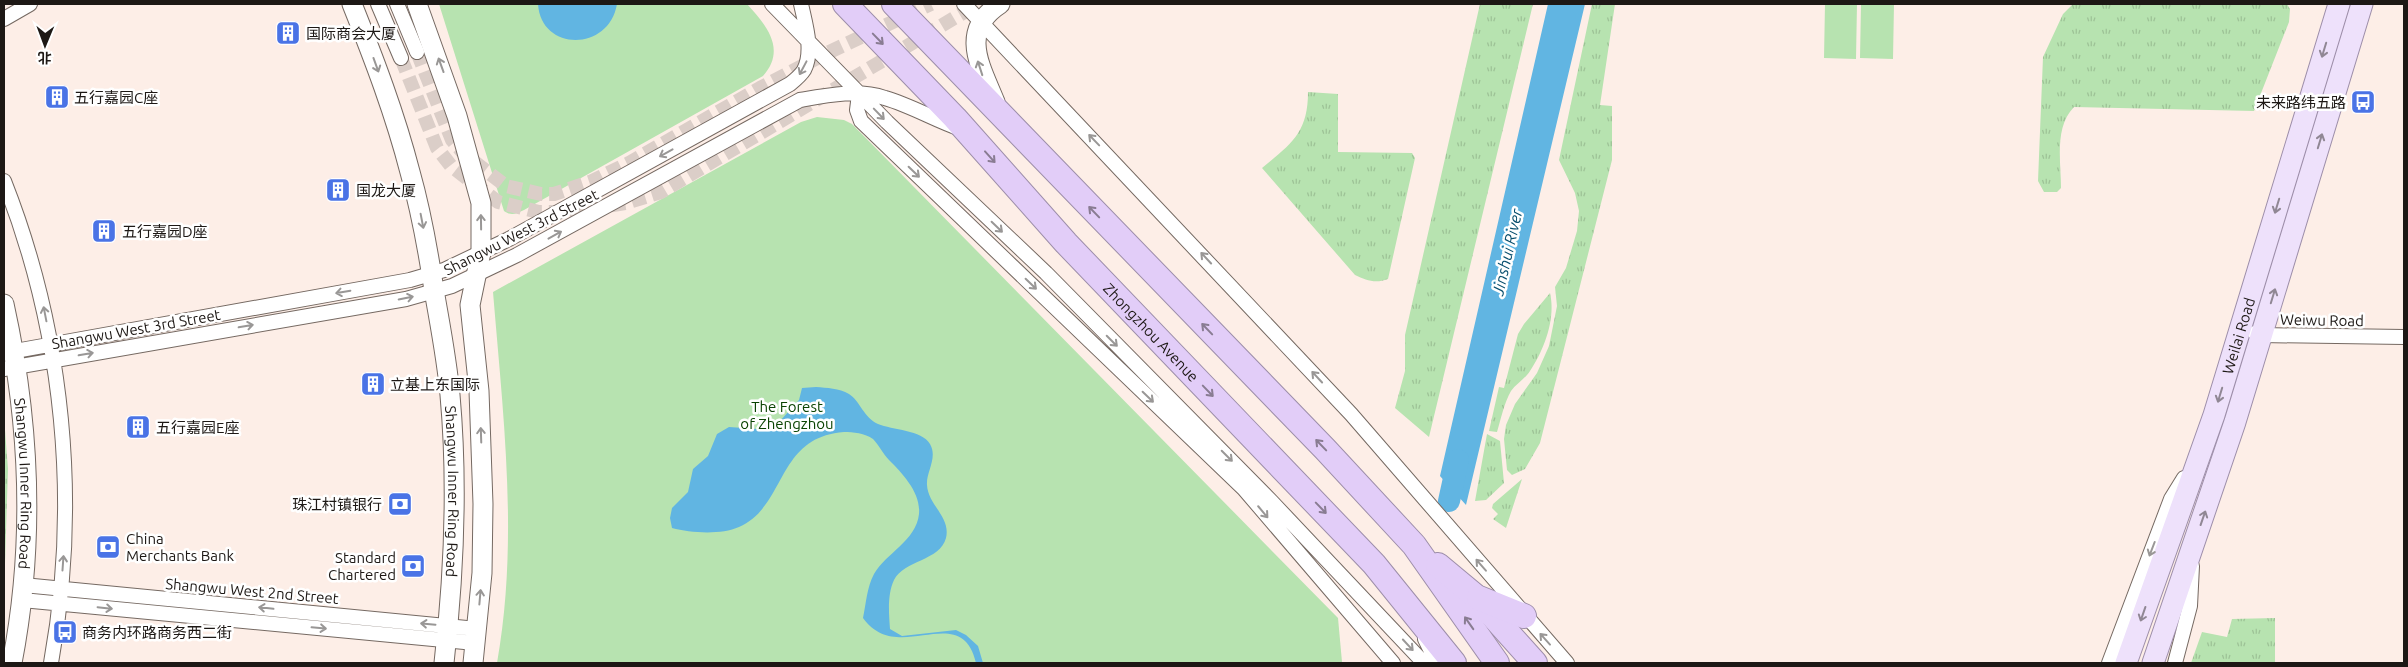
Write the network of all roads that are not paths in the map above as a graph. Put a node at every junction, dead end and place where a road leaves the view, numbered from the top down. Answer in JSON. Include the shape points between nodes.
{"nodes":[{"id":1,"x":30,"y":4,"type":"edge"},
{"id":2,"x":352,"y":4,"type":"edge"},
{"id":3,"x":378,"y":4,"type":"edge"},
{"id":4,"x":397,"y":4,"type":"edge"},
{"id":5,"x":417,"y":4,"type":"edge"},
{"id":6,"x":772,"y":4,"type":"edge"},
{"id":7,"x":801,"y":4,"type":"edge"},
{"id":8,"x":844,"y":4,"type":"edge"},
{"id":9,"x":894,"y":4,"type":"edge"},
{"id":10,"x":964,"y":4,"type":"edge"},
{"id":11,"x":1000,"y":4,"type":"edge"},
{"id":12,"x":2339,"y":4,"type":"edge"},
{"id":13,"x":2362,"y":4,"type":"edge"},
{"id":14,"x":4,"y":19,"type":"edge"},
{"id":15,"x":982,"y":22,"type":"junction"},
{"id":16,"x":807,"y":40,"type":"junction"},
{"id":17,"x":417,"y":52,"type":"tunnel mouth"},
{"id":18,"x":401,"y":58,"type":"tunnel mouth"},
{"id":19,"x":859,"y":94,"type":"junction"},
{"id":20,"x":999,"y":113,"type":"junction"},
{"id":21,"x":966,"y":131,"type":"junction"},
{"id":22,"x":4,"y":181,"type":"edge"},
{"id":23,"x":481,"y":252,"type":"junction"},
{"id":24,"x":476,"y":275,"type":"junction"},
{"id":25,"x":433,"y":283,"type":"junction"},
{"id":26,"x":4,"y":304,"type":"edge"},
{"id":27,"x":2240,"y":327,"type":"junction"},
{"id":28,"x":2262,"y":335,"type":"junction"},
{"id":29,"x":2404,"y":337,"type":"edge"},
{"id":30,"x":50,"y":344,"type":"junction"},
{"id":31,"x":9,"y":360,"type":"edge"},
{"id":32,"x":52,"y":360,"type":"junction"},
{"id":33,"x":2204,"y":442,"type":"junction"},
{"id":34,"x":1414,"y":545,"type":"junction"},
{"id":35,"x":2193,"y":546,"type":"junction"},
{"id":36,"x":61,"y":589,"type":"junction"},
{"id":37,"x":22,"y":592,"type":"junction"},
{"id":38,"x":1474,"y":595,"type":"junction"},
{"id":39,"x":59,"y":603,"type":"junction"},
{"id":40,"x":1408,"y":605,"type":"junction"},
{"id":41,"x":1524,"y":616,"type":"junction"},
{"id":42,"x":447,"y":633,"type":"junction"},
{"id":43,"x":476,"y":636,"type":"junction"},
{"id":44,"x":12,"y":663,"type":"edge"},
{"id":45,"x":51,"y":663,"type":"edge"},
{"id":46,"x":444,"y":663,"type":"edge"},
{"id":47,"x":473,"y":663,"type":"edge"},
{"id":48,"x":1393,"y":663,"type":"edge"},
{"id":49,"x":1424,"y":663,"type":"edge"},
{"id":50,"x":1437,"y":663,"type":"edge"},
{"id":51,"x":1454,"y":663,"type":"edge"},
{"id":52,"x":1497,"y":663,"type":"edge"},
{"id":53,"x":1535,"y":663,"type":"edge"},
{"id":54,"x":1566,"y":663,"type":"edge"},
{"id":55,"x":2109,"y":663,"type":"edge"},
{"id":56,"x":2126,"y":663,"type":"edge"},
{"id":57,"x":2153,"y":663,"type":"edge"},
{"id":58,"x":2175,"y":663,"type":"edge"}],
"edges":[{"from":1,"to":14,"type":"street"},
{"from":2,"to":25,"type":"street","name":"Shangwu Inner Ring Road","one_way":true,"via":[[399,134],[422,218]]},
{"from":3,"to":18,"type":"street"},
{"from":4,"to":17,"type":"street"},
{"from":23,"to":5,"type":"street","name":"Shangwu Inner Ring Road","one_way":true,"via":[[481,203],[471,159],[443,71]]},
{"from":6,"to":16,"type":"street"},
{"from":7,"to":16,"type":"street","name":"Shangwu West 3rd Street"},
{"from":8,"to":21,"type":"highway","name":"Zhongzhou Avenue","one_way":true},
{"from":9,"to":20,"type":"highway"},
{"from":10,"to":15,"type":"street"},
{"from":11,"to":15,"type":"street"},
{"from":12,"to":27,"type":"main road","name":"Weilai Road","one_way":true},
{"from":28,"to":13,"type":"main road","name":"Weilai Road","one_way":true},
{"from":20,"to":15,"type":"street","one_way":true,"via":[[977,60],[977,40]]},
{"from":41,"to":15,"type":"street","one_way":true,"via":[[1351,414]]},
{"from":16,"to":19,"type":"street"},
{"from":16,"to":23,"type":"street","name":"Shangwu West 3rd Street","one_way":true,"via":[[804,71],[790,84]]},
{"from":19,"to":21,"type":"street","name":"Shangwu West 3rd Street","via":[[884,97]]},
{"from":24,"to":19,"type":"street","name":"Shangwu West 3rd Street","one_way":true,"via":[[800,100],[831,94]]},
{"from":19,"to":48,"type":"street","one_way":true,"via":[[857,110],[861,121],[1244,489]]},
{"from":19,"to":49,"type":"street","one_way":true,"via":[[1046,273],[1271,501]]},
{"from":34,"to":20,"type":"highway","one_way":true},
{"from":21,"to":40,"type":"highway","name":"Zhongzhou Avenue","one_way":true,"via":[[1066,243],[1374,564]]},
{"from":30,"to":22,"type":"street","one_way":true,"via":[[34,268]]},
{"from":23,"to":24,"type":"street","name":"Shangwu Inner Ring Road"},
{"from":23,"to":25,"type":"street","name":"Shangwu West 3rd Street","via":[[444,270]]},
{"from":24,"to":25,"type":"street","name":"Shangwu West 3rd Street"},
{"from":43,"to":24,"type":"street","name":"Shangwu Inner Ring Road","one_way":true,"via":[[482,572],[482,435],[470,305]]},
{"from":25,"to":30,"type":"street","name":"Shangwu West 3rd Street","one_way":true,"via":[[410,280]]},
{"from":32,"to":25,"type":"street","name":"Shangwu West 3rd Street","one_way":true},
{"from":25,"to":42,"type":"street","name":"Shangwu Inner Ring Road","via":[[450,394],[452,436],[453,571]]},
{"from":26,"to":31,"type":"street","name":"Shangwu Inner Ring Road"},
{"from":27,"to":28,"type":"street","name":"Weiwu Road"},
{"from":27,"to":33,"type":"main road","name":"Weilai Road","one_way":true},
{"from":28,"to":29,"type":"street","name":"Weiwu Road"},
{"from":35,"to":28,"type":"main road","name":"Weilai Road","one_way":true},
{"from":30,"to":31,"type":"street","name":"Shangwu West 3rd Street"},
{"from":30,"to":32,"type":"street"},
{"from":31,"to":32,"type":"street","name":"Shangwu West 3rd Street"},
{"from":31,"to":37,"type":"street","name":"Shangwu Inner Ring Road","via":[[26,445],[27,534]]},
{"from":36,"to":32,"type":"street","one_way":true,"via":[[65,535],[64,451]]},
{"from":33,"to":55,"type":"street","one_way":true,"via":[[2171,499]]},
{"from":33,"to":56,"type":"main road","name":"Weilai Road","one_way":true},
{"from":34,"to":38,"type":"highway"},
{"from":52,"to":34,"type":"highway","one_way":true},
{"from":35,"to":57,"type":"main road","name":"Weilai Road"},
{"from":35,"to":58,"type":"street","via":[[2190,606]]},
{"from":36,"to":37,"type":"street","name":"Shangwu West 2nd Street"},
{"from":36,"to":39,"type":"street"},
{"from":42,"to":36,"type":"street","name":"Shangwu West 2nd Street","one_way":true},
{"from":37,"to":39,"type":"street","name":"Shangwu West 2nd Street"},
{"from":37,"to":44,"type":"street","name":"Shangwu Inner Ring Road"},
{"from":38,"to":41,"type":"highway"},
{"from":38,"to":53,"type":"highway"},
{"from":39,"to":42,"type":"street","name":"Shangwu West 2nd Street","one_way":true},
{"from":39,"to":45,"type":"street"},
{"from":40,"to":50,"type":"street"},
{"from":40,"to":51,"type":"highway","name":"Zhongzhou Avenue"},
{"from":54,"to":41,"type":"street","one_way":true},
{"from":42,"to":43,"type":"street","name":"Shangwu West 2nd Street"},
{"from":42,"to":46,"type":"street","name":"Shangwu Inner Ring Road"},
{"from":43,"to":47,"type":"street","name":"Shangwu Inner Ring Road"}]}
